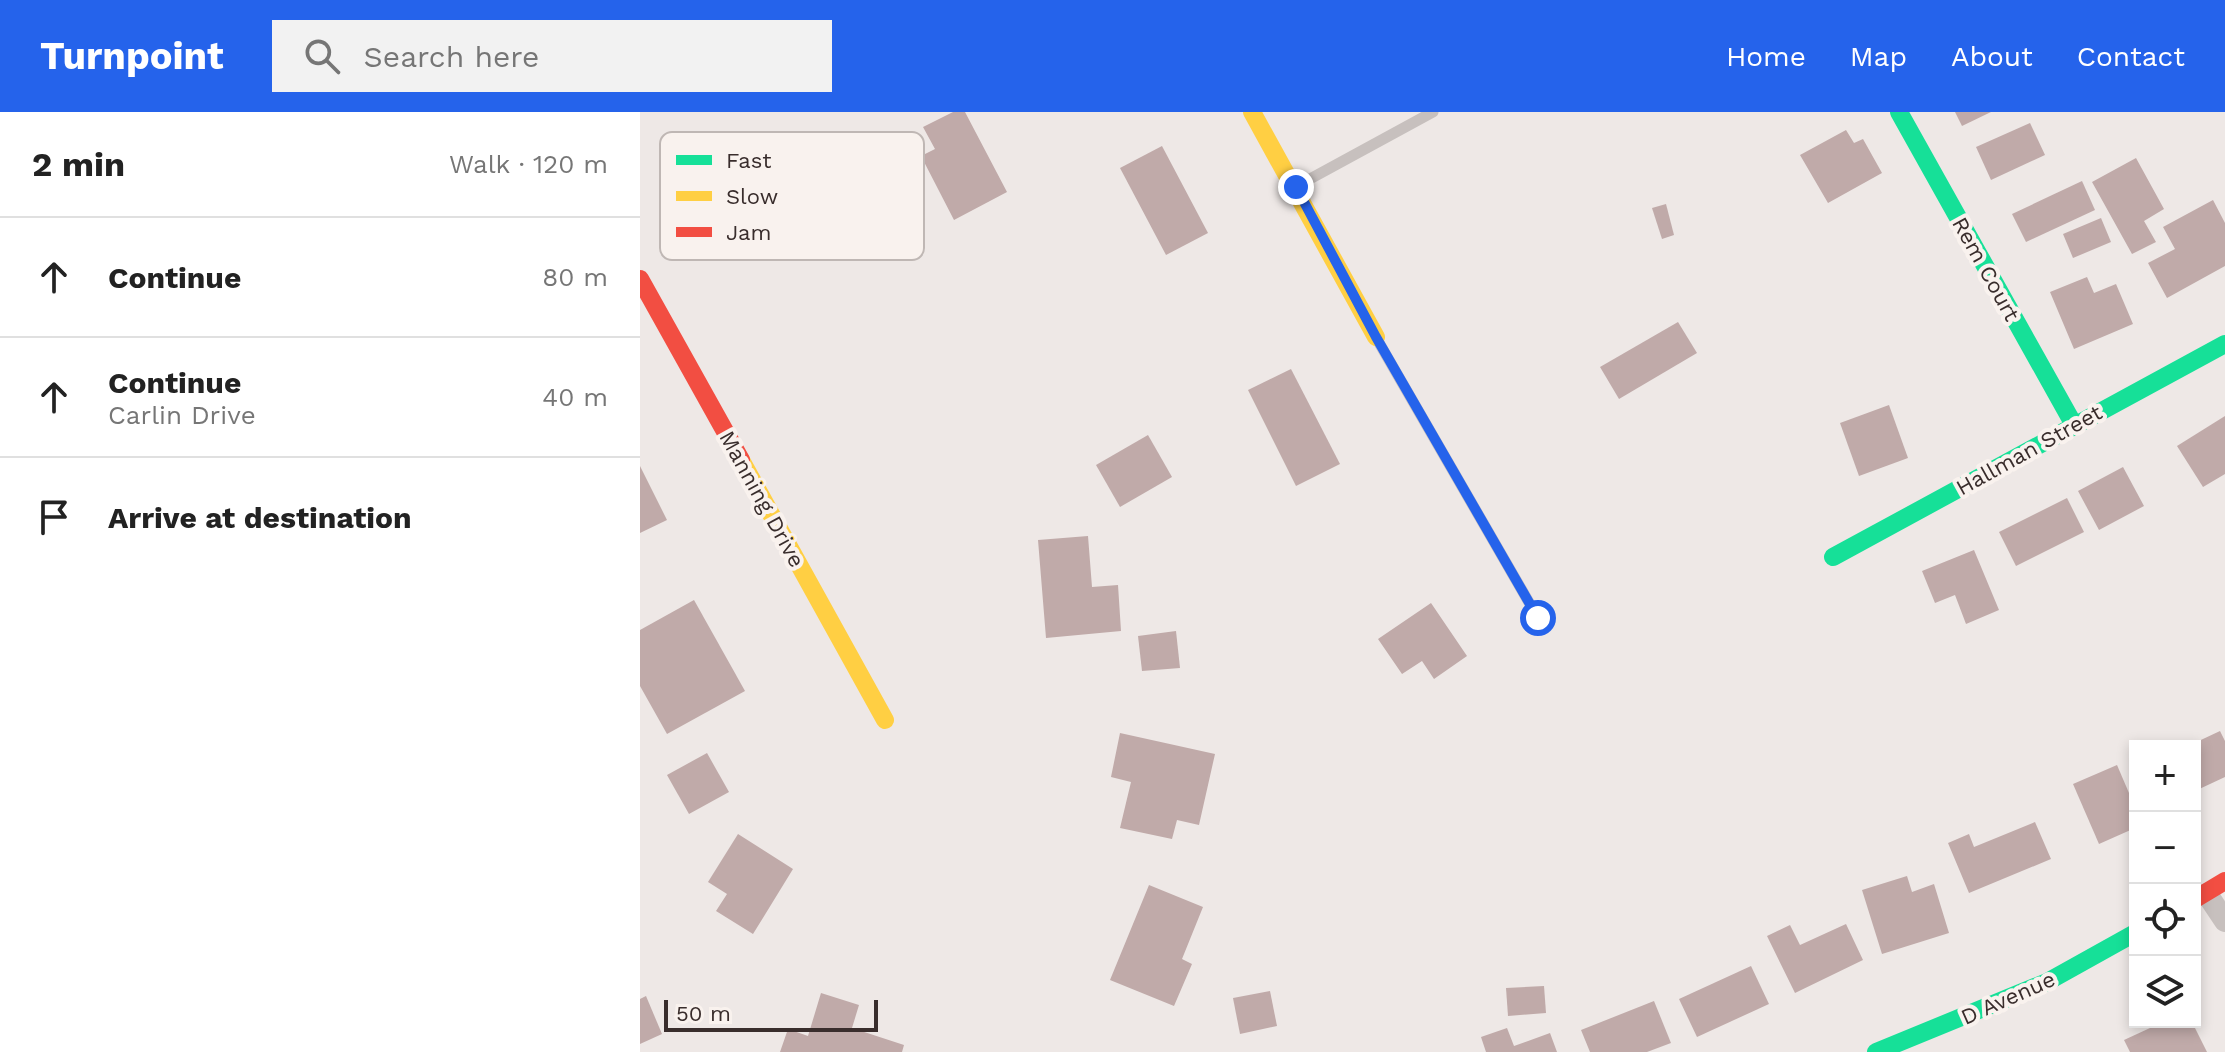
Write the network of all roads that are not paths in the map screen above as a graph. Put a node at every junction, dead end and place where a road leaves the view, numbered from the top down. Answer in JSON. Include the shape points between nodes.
{"nodes":[{"id":1,"x":1252,"y":112,"type":"edge"},
{"id":2,"x":1433,"y":112,"type":"edge"},
{"id":3,"x":1899,"y":112,"type":"edge"},
{"id":4,"x":1296,"y":187,"type":"junction"},
{"id":5,"x":640,"y":279,"type":"edge"},
{"id":6,"x":1376,"y":337,"type":"joint"},
{"id":7,"x":2225,"y":344,"type":"edge"},
{"id":8,"x":2074,"y":425,"type":"junction"},
{"id":9,"x":1833,"y":557,"type":"dead end"},
{"id":10,"x":1538,"y":618,"type":"dead end"},
{"id":11,"x":885,"y":720,"type":"dead end"},
{"id":12,"x":2209,"y":891,"type":"edge"},
{"id":13,"x":2225,"y":921,"type":"edge"},
{"id":14,"x":2129,"y":936,"type":"edge"},
{"id":15,"x":1876,"y":1052,"type":"edge"}],
"edges":[{"from":1,"to":4,"type":"street"},
{"from":2,"to":4,"type":"lane"},
{"from":3,"to":8,"type":"street","name":"Rem Court"},
{"from":4,"to":6,"type":"street"},
{"from":5,"to":11,"type":"street","name":"Manning Drive"},
{"from":6,"to":10,"type":"lane"},
{"from":7,"to":8,"type":"street","name":"Hallman Street"},
{"from":8,"to":9,"type":"street","name":"Hallman Street"},
{"from":12,"to":13,"type":"street"},
{"from":14,"to":15,"type":"street","name":"D Avenue","via":[[2047,982]]}]}
